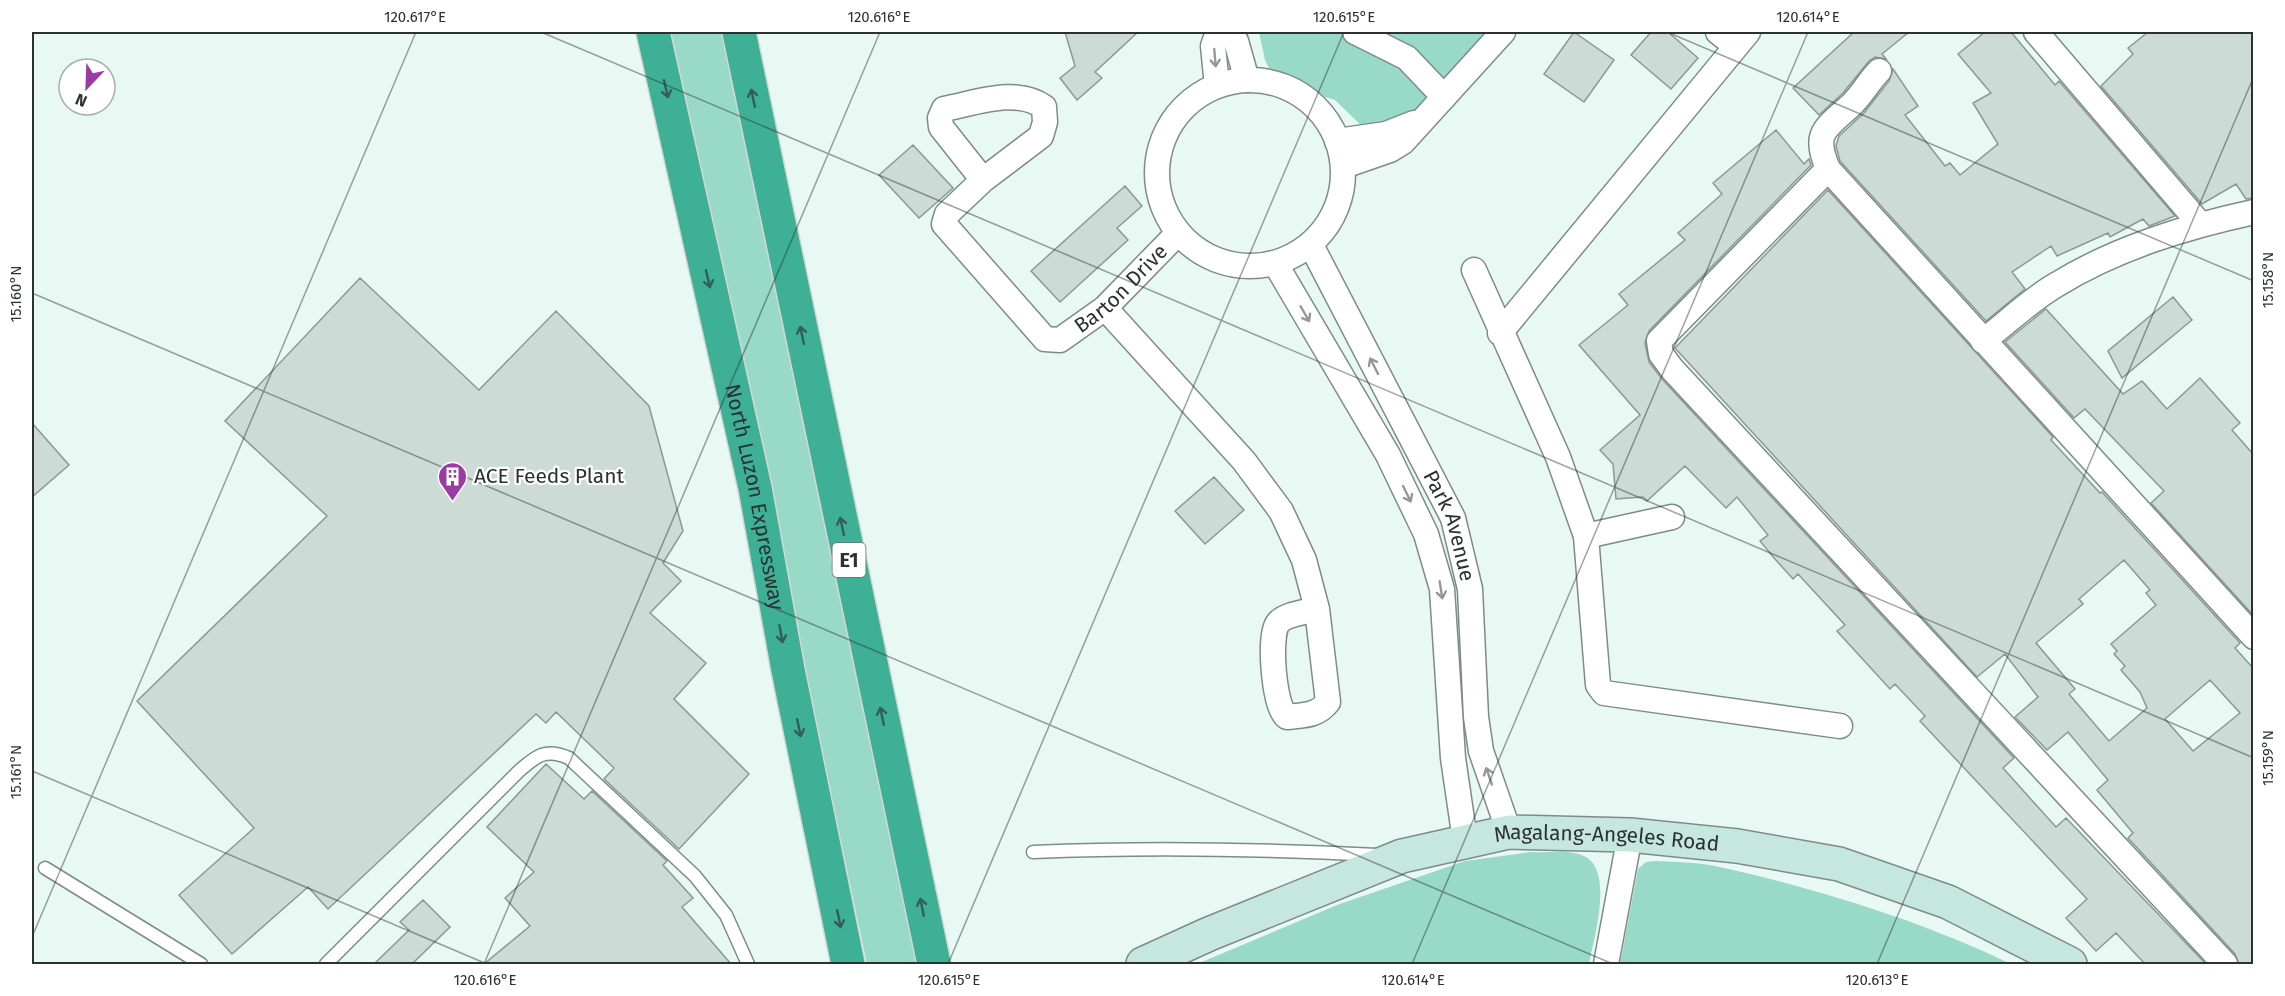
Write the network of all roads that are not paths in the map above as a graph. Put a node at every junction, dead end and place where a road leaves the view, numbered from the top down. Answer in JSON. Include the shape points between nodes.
{"nodes":[{"id":1,"x":653,"y":32,"type":"edge"},
{"id":2,"x":739,"y":32,"type":"edge"},
{"id":3,"x":1218,"y":32,"type":"edge"},
{"id":4,"x":1225,"y":32,"type":"edge"},
{"id":5,"x":1355,"y":32,"type":"edge"},
{"id":6,"x":1503,"y":32,"type":"edge"},
{"id":7,"x":2036,"y":32,"type":"edge"},
{"id":8,"x":1734,"y":36,"type":"edge"},
{"id":9,"x":1879,"y":71,"type":"dead end"},
{"id":10,"x":1246,"y":80,"type":"junction"},
{"id":11,"x":1217,"y":86,"type":"junction"},
{"id":12,"x":1444,"y":98,"type":"junction"},
{"id":13,"x":1419,"y":121,"type":"junction"},
{"id":14,"x":1337,"y":141,"type":"junction"},
{"id":15,"x":1344,"y":166,"type":"junction"},
{"id":16,"x":1828,"y":169,"type":"junction"},
{"id":17,"x":983,"y":180,"type":"dead end"},
{"id":18,"x":2253,"y":212,"type":"edge"},
{"id":19,"x":2200,"y":224,"type":"junction"},
{"id":20,"x":1178,"y":233,"type":"junction"},
{"id":21,"x":1311,"y":245,"type":"junction"},
{"id":22,"x":1275,"y":264,"type":"junction"},
{"id":23,"x":1474,"y":270,"type":"dead end"},
{"id":24,"x":1105,"y":308,"type":"junction"},
{"id":25,"x":1500,"y":333,"type":"junction"},
{"id":26,"x":1983,"y":341,"type":"junction"},
{"id":27,"x":1393,"y":402,"type":"junction"},
{"id":28,"x":1366,"y":418,"type":"junction"},
{"id":29,"x":1453,"y":518,"type":"junction"},
{"id":30,"x":1672,"y":518,"type":"dead end"},
{"id":31,"x":1426,"y":534,"type":"junction"},
{"id":32,"x":1586,"y":536,"type":"junction"},
{"id":33,"x":1317,"y":609,"type":"dead end"},
{"id":34,"x":2253,"y":637,"type":"edge"},
{"id":35,"x":1840,"y":726,"type":"dead end"},
{"id":36,"x":1509,"y":832,"type":"junction"},
{"id":37,"x":1630,"y":834,"type":"junction"},
{"id":38,"x":1465,"y":840,"type":"junction"},
{"id":39,"x":1034,"y":852,"type":"dead end"},
{"id":40,"x":1402,"y":856,"type":"junction"},
{"id":41,"x":45,"y":868,"type":"dead end"},
{"id":42,"x":201,"y":964,"type":"edge"},
{"id":43,"x":327,"y":964,"type":"edge"},
{"id":44,"x":748,"y":964,"type":"edge"},
{"id":45,"x":848,"y":964,"type":"edge"},
{"id":46,"x":934,"y":964,"type":"edge"},
{"id":47,"x":1143,"y":964,"type":"edge"},
{"id":48,"x":1606,"y":964,"type":"edge"},
{"id":49,"x":2070,"y":964,"type":"edge"},
{"id":50,"x":2225,"y":964,"type":"edge"}],
"edges":[{"from":1,"to":45,"type":"highway","name":"North Luzon Expressway","one_way":true,"via":[[755,488]]},
{"from":46,"to":2,"type":"highway","number":"E1","one_way":true},
{"from":3,"to":11,"type":"street","one_way":true,"via":[[1214,45]]},
{"from":4,"to":10,"type":"street","via":[[1236,41]]},
{"from":5,"to":12,"type":"street","via":[[1407,58]]},
{"from":6,"to":12,"type":"street"},
{"from":7,"to":19,"type":"street"},
{"from":8,"to":25,"type":"street"},
{"from":9,"to":16,"type":"street","via":[[1822,133],[1820,150]]},
{"from":10,"to":11,"type":"street"},
{"from":10,"to":14,"type":"street","via":[[1290,89],[1315,106]]},
{"from":11,"to":20,"type":"street","via":[[1184,107],[1167,130],[1158,156],[1157,183],[1164,210]]},
{"from":12,"to":13,"type":"street"},
{"from":13,"to":14,"type":"street","via":[[1386,134]]},
{"from":13,"to":15,"type":"street","via":[[1396,146]]},
{"from":14,"to":15,"type":"street"},
{"from":15,"to":21,"type":"street","via":[[1343,191],[1331,220]]},
{"from":16,"to":26,"type":"street"},
{"from":16,"to":50,"type":"street","via":[[1659,341],[1661,354]]},
{"from":17,"to":24,"type":"street","name":"Barton Drive","via":[[947,214],[944,224],[1045,339],[1060,340]]},
{"from":18,"to":19,"type":"street"},
{"from":19,"to":26,"type":"street","via":[[2115,254],[2083,270],[2054,286]]},
{"from":20,"to":22,"type":"street","via":[[1198,251],[1222,262],[1249,267]]},
{"from":20,"to":24,"type":"street","name":"Barton Drive"},
{"from":21,"to":22,"type":"street"},
{"from":27,"to":21,"type":"street","name":"Park Avenue","one_way":true},
{"from":22,"to":28,"type":"street","name":"Park Avenue","one_way":true},
{"from":23,"to":25,"type":"street"},
{"from":24,"to":33,"type":"street","via":[[1244,461],[1281,511],[1304,560]]},
{"from":25,"to":32,"type":"street","via":[[1558,458]]},
{"from":26,"to":34,"type":"street"},
{"from":27,"to":28,"type":"street"},
{"from":27,"to":29,"type":"street","name":"Park Avenue"},
{"from":28,"to":31,"type":"street","name":"Park Avenue","one_way":true},
{"from":29,"to":31,"type":"street"},
{"from":36,"to":29,"type":"street","name":"Park Avenue","one_way":true,"via":[[1481,751],[1470,589]]},
{"from":30,"to":32,"type":"street"},
{"from":31,"to":38,"type":"street","name":"Park Avenue","one_way":true,"via":[[1442,589],[1453,758]]},
{"from":32,"to":35,"type":"street","via":[[1598,685],[1604,693]]},
{"from":36,"to":37,"type":"main road","name":"Magalang-Angeles Road"},
{"from":36,"to":38,"type":"main road","name":"Magalang-Angeles Road"},
{"from":37,"to":48,"type":"street"},
{"from":37,"to":49,"type":"main road","name":"Magalang-Angeles Road","via":[[1737,846],[1839,864],[1948,902]]},
{"from":38,"to":40,"type":"main road","name":"Magalang-Angeles Road"},
{"from":39,"to":40,"type":"lane","via":[[1126,848]]},
{"from":40,"to":47,"type":"main road","name":"Magalang-Angeles Road"},
{"from":41,"to":42,"type":"lane"},
{"from":43,"to":44,"type":"lane","via":[[519,771],[536,757],[554,752],[569,758],[695,876],[726,915]]}]}
